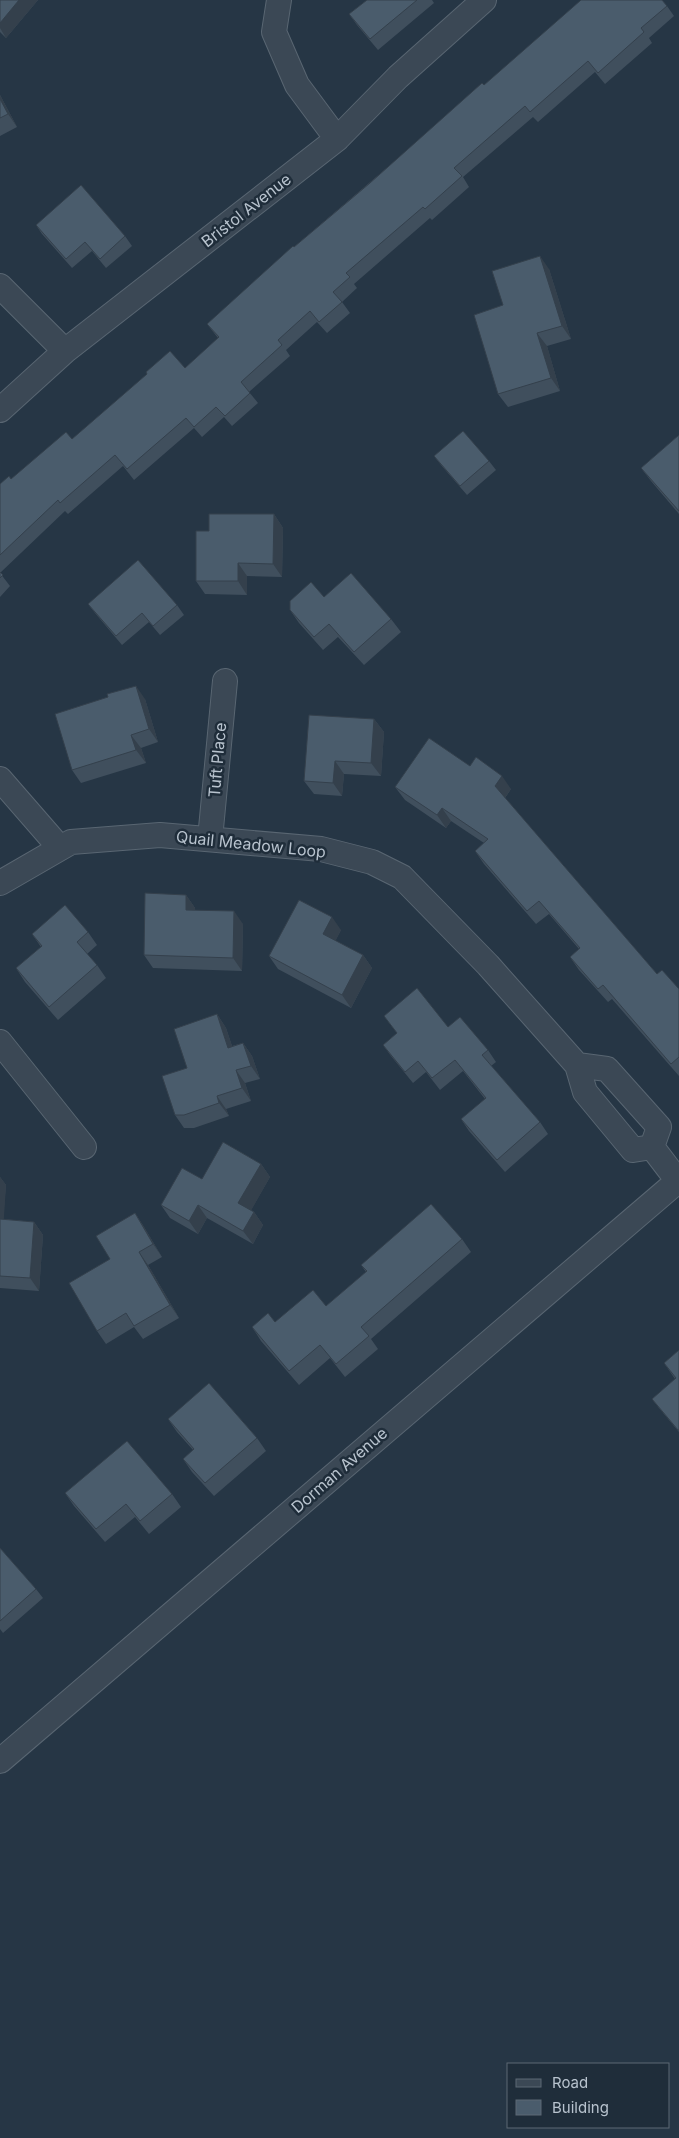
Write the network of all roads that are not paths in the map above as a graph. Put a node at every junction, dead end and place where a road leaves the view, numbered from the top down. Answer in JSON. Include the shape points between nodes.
{"nodes":[{"id":1,"x":278,"y":0,"type":"edge"},
{"id":2,"x":484,"y":0,"type":"edge"},
{"id":3,"x":337,"y":139,"type":"junction"},
{"id":4,"x":0,"y":286,"type":"edge"},
{"id":5,"x":65,"y":351,"type":"junction"},
{"id":6,"x":0,"y":410,"type":"edge"},
{"id":7,"x":225,"y":681,"type":"dead end"},
{"id":8,"x":0,"y":779,"type":"edge"},
{"id":9,"x":210,"y":840,"type":"junction"},
{"id":10,"x":60,"y":848,"type":"junction"},
{"id":11,"x":0,"y":883,"type":"edge"},
{"id":12,"x":0,"y":1042,"type":"edge"},
{"id":13,"x":577,"y":1065,"type":"junction"},
{"id":14,"x":84,"y":1147,"type":"dead end"},
{"id":15,"x":652,"y":1147,"type":"junction"},
{"id":16,"x":679,"y":1180,"type":"edge"},
{"id":17,"x":3,"y":1753,"type":"edge"}],
"edges":[{"from":1,"to":3,"type":"street","via":[[274,32],[297,85]]},
{"from":2,"to":3,"type":"street","name":"Bristol Avenue","via":[[398,77]]},
{"from":3,"to":5,"type":"street","name":"Bristol Avenue"},
{"from":4,"to":5,"type":"street"},
{"from":5,"to":6,"type":"street","name":"Bristol Avenue"},
{"from":7,"to":9,"type":"street","name":"Tuft Place"},
{"from":8,"to":10,"type":"street"},
{"from":9,"to":10,"type":"street","name":"Quail Meadow Loop","via":[[160,835],[71,842]]},
{"from":9,"to":13,"type":"street","name":"Quail Meadow Loop","via":[[321,849],[372,862],[402,877],[488,965]]},
{"from":10,"to":11,"type":"street","name":"Quail Meadow Loop"},
{"from":12,"to":14,"type":"street"},
{"from":13,"to":15,"type":"street","name":"Quail Meadow Loop","via":[[585,1092],[633,1150]]},
{"from":13,"to":15,"type":"street","via":[[607,1069],[659,1127]]},
{"from":15,"to":16,"type":"street"},
{"from":16,"to":17,"type":"street","name":"Dorman Avenue"}]}
